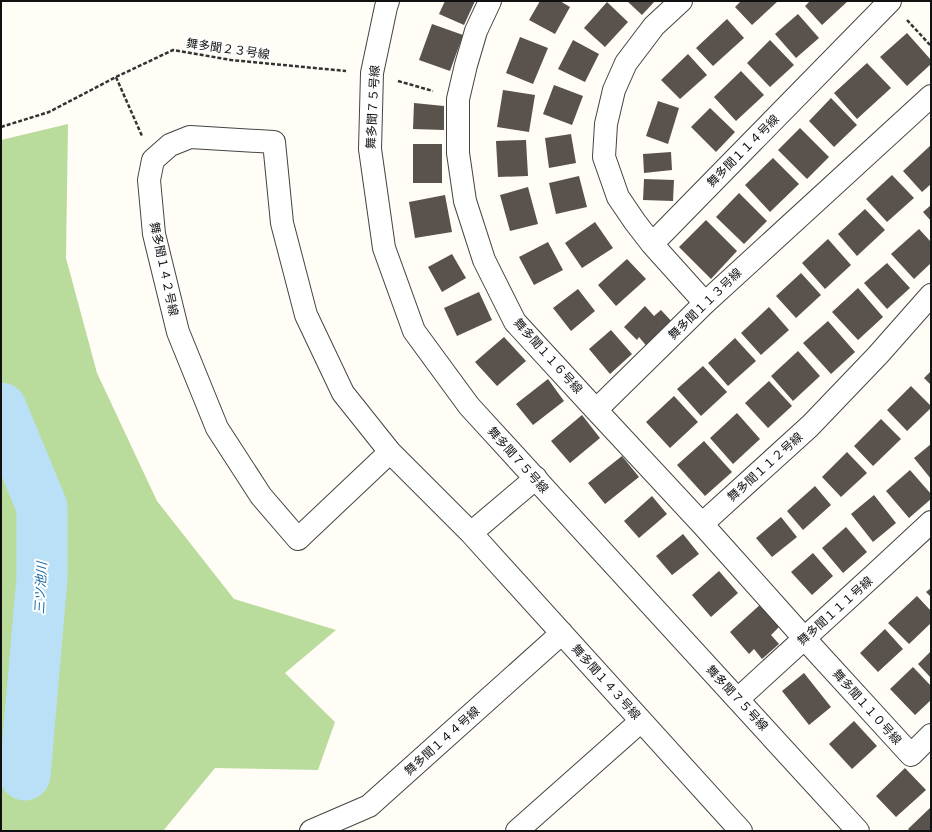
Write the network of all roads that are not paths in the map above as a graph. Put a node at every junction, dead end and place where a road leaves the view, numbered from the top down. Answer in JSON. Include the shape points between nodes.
{"nodes":[{"id":1,"x":388,"y":1,"type":"edge"},
{"id":2,"x":490,"y":1,"type":"edge"},
{"id":3,"x":681,"y":1,"type":"edge"},
{"id":4,"x":890,"y":1,"type":"edge"},
{"id":5,"x":931,"y":96,"type":"edge"},
{"id":6,"x":652,"y":244,"type":"junction"},
{"id":7,"x":931,"y":295,"type":"edge"},
{"id":8,"x":705,"y":303,"type":"junction"},
{"id":9,"x":596,"y":410,"type":"junction"},
{"id":10,"x":390,"y":452,"type":"junction"},
{"id":11,"x":536,"y":478,"type":"junction"},
{"id":12,"x":931,"y":522,"type":"edge"},
{"id":13,"x":702,"y":524,"type":"junction"},
{"id":14,"x":471,"y":533,"type":"junction"},
{"id":15,"x":562,"y":633,"type":"junction"},
{"id":16,"x":804,"y":638,"type":"junction"},
{"id":17,"x":738,"y":698,"type":"junction"},
{"id":18,"x":641,"y":721,"type":"junction"},
{"id":19,"x":931,"y":735,"type":"edge"},
{"id":20,"x":733,"y":828,"type":"edge"},
{"id":21,"x":311,"y":831,"type":"edge"},
{"id":22,"x":518,"y":831,"type":"edge"},
{"id":23,"x":858,"y":831,"type":"edge"}],
"edges":[{"from":1,"to":11,"type":"street","name":"舞多聞７５号線","via":[[372,73],[370,149],[384,248],[414,331],[469,406]]},
{"from":2,"to":9,"type":"street","name":"舞多聞１１６号線","via":[[476,31],[458,99],[458,154],[465,201],[484,260],[515,322]]},
{"from":3,"to":6,"type":"street","via":[[654,26],[626,63],[614,90],[606,124],[604,157],[618,197]]},
{"from":4,"to":6,"type":"street","name":"舞多聞１１４号線"},
{"from":5,"to":8,"type":"street","name":"舞多聞１１３号線"},
{"from":6,"to":8,"type":"street"},
{"from":7,"to":13,"type":"street","name":"舞多聞１１２号線","via":[[810,426]]},
{"from":8,"to":9,"type":"street","name":"舞多聞１１３号線"},
{"from":9,"to":13,"type":"street"},
{"from":10,"to":10,"type":"street","name":"舞多聞１４２号線","via":[[343,393],[306,315],[282,223],[274,142],[190,137],[170,145],[153,160],[149,180],[154,234],[178,332],[217,428],[261,496],[298,540]]},
{"from":10,"to":14,"type":"street"},
{"from":11,"to":14,"type":"street"},
{"from":11,"to":17,"type":"street","name":"舞多聞７５号線"},
{"from":12,"to":16,"type":"street","name":"舞多聞１１１号線"},
{"from":13,"to":16,"type":"street"},
{"from":14,"to":15,"type":"street","name":"舞多聞１４３号線"},
{"from":15,"to":18,"type":"street","name":"舞多聞１４３号線"},
{"from":15,"to":21,"type":"street","name":"舞多聞１４４号線","via":[[369,806]]},
{"from":16,"to":17,"type":"street","name":"舞多聞１１１号線"},
{"from":16,"to":19,"type":"street","name":"舞多聞１１０号線","via":[[911,755]]},
{"from":17,"to":23,"type":"street","name":"舞多聞７５号線"},
{"from":18,"to":20,"type":"street","name":"舞多聞１４３号線"},
{"from":18,"to":22,"type":"street"}]}
